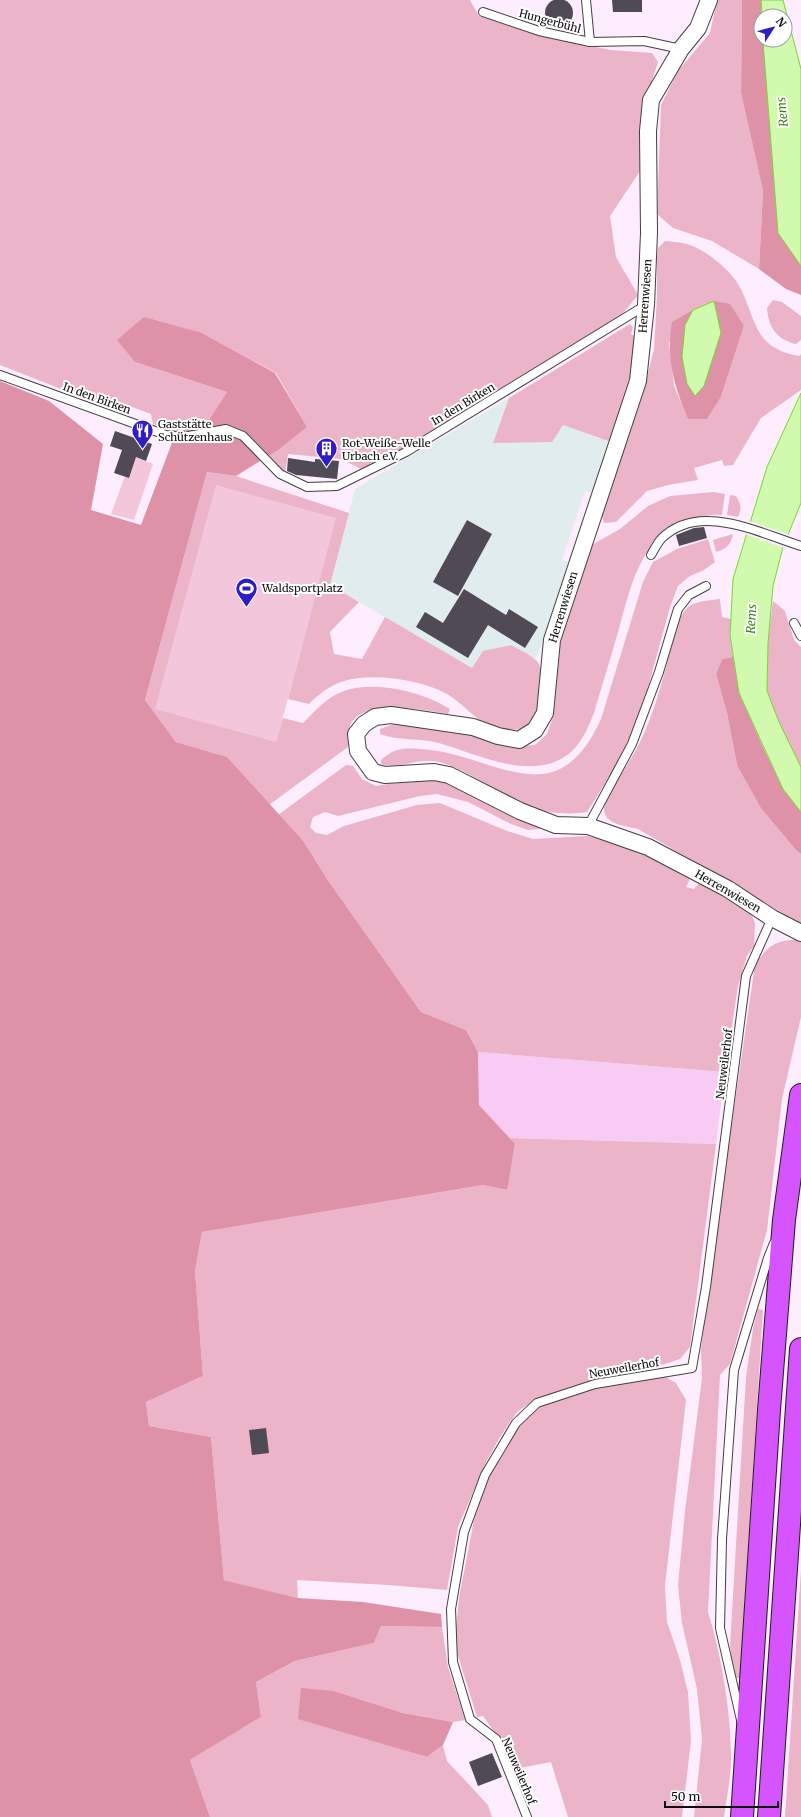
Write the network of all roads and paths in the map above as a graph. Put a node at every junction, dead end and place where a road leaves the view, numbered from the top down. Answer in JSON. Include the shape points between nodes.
{"nodes":[{"id":1,"x":586,"y":0,"type":"edge"},
{"id":2,"x":709,"y":0,"type":"edge"},
{"id":3,"x":483,"y":12,"type":"dead end"},
{"id":4,"x":590,"y":42,"type":"junction"},
{"id":5,"x":681,"y":49,"type":"junction"},
{"id":6,"x":646,"y":306,"type":"junction"},
{"id":7,"x":0,"y":375,"type":"edge"},
{"id":8,"x":801,"y":546,"type":"edge"},
{"id":9,"x":651,"y":555,"type":"dead end"},
{"id":10,"x":706,"y":586,"type":"dead end"},
{"id":11,"x":794,"y":623,"type":"dead end"},
{"id":12,"x":801,"y":636,"type":"edge"},
{"id":13,"x":588,"y":826,"type":"junction"},
{"id":14,"x":772,"y":918,"type":"junction"},
{"id":15,"x":801,"y":933,"type":"edge"},
{"id":16,"x":801,"y":1095,"type":"edge"},
{"id":17,"x":784,"y":1220,"type":"junction"},
{"id":18,"x":801,"y":1349,"type":"edge"},
{"id":19,"x":748,"y":1746,"type":"junction"},
{"id":20,"x":527,"y":1817,"type":"edge"},
{"id":21,"x":742,"y":1817,"type":"edge"},
{"id":22,"x":769,"y":1817,"type":"edge"}],
"edges":[{"from":1,"to":4,"type":"lane","name":"Hungerbühl"},
{"from":2,"to":5,"type":"street","name":"Herrenwiesen","via":[[698,28]]},
{"from":3,"to":4,"type":"lane","name":"Hungerbühl","via":[[539,31]]},
{"from":4,"to":5,"type":"lane","name":"Hungerbühl","via":[[644,41]]},
{"from":5,"to":6,"type":"street","name":"Herrenwiesen","via":[[651,100],[648,131],[649,233]]},
{"from":6,"to":7,"type":"lane","name":"In den Birken","via":[[406,452],[337,486],[307,487],[280,474],[243,436],[226,429],[183,437],[166,435]]},
{"from":6,"to":13,"type":"street","name":"Herrenwiesen","via":[[638,381],[552,640],[545,713],[535,730],[519,740],[473,727],[391,715],[375,717],[364,724],[356,734],[358,751],[373,772],[385,775],[434,772],[449,775],[520,811],[556,825]]},
{"from":8,"to":9,"type":"lane","via":[[739,526],[704,520],[678,527],[661,540]]},
{"from":10,"to":13,"type":"lane","via":[[689,595],[678,609],[659,672],[632,744]]},
{"from":11,"to":12,"type":"lane"},
{"from":13,"to":14,"type":"street","name":"Herrenwiesen","via":[[648,847],[728,889]]},
{"from":14,"to":15,"type":"street","name":"Herrenwiesen"},
{"from":14,"to":20,"type":"lane","name":"Neuweilerhof","via":[[746,976],[706,1286],[692,1368],[595,1384],[537,1403],[516,1423],[485,1475],[464,1532],[451,1609],[453,1662],[470,1718],[496,1739]]},
{"from":16,"to":17,"type":"highway"},
{"from":17,"to":19,"type":"highway"},
{"from":17,"to":19,"type":"lane","via":[[768,1258],[734,1370],[722,1531],[720,1628],[732,1688]]},
{"from":18,"to":22,"type":"highway"},
{"from":19,"to":21,"type":"highway"}]}
